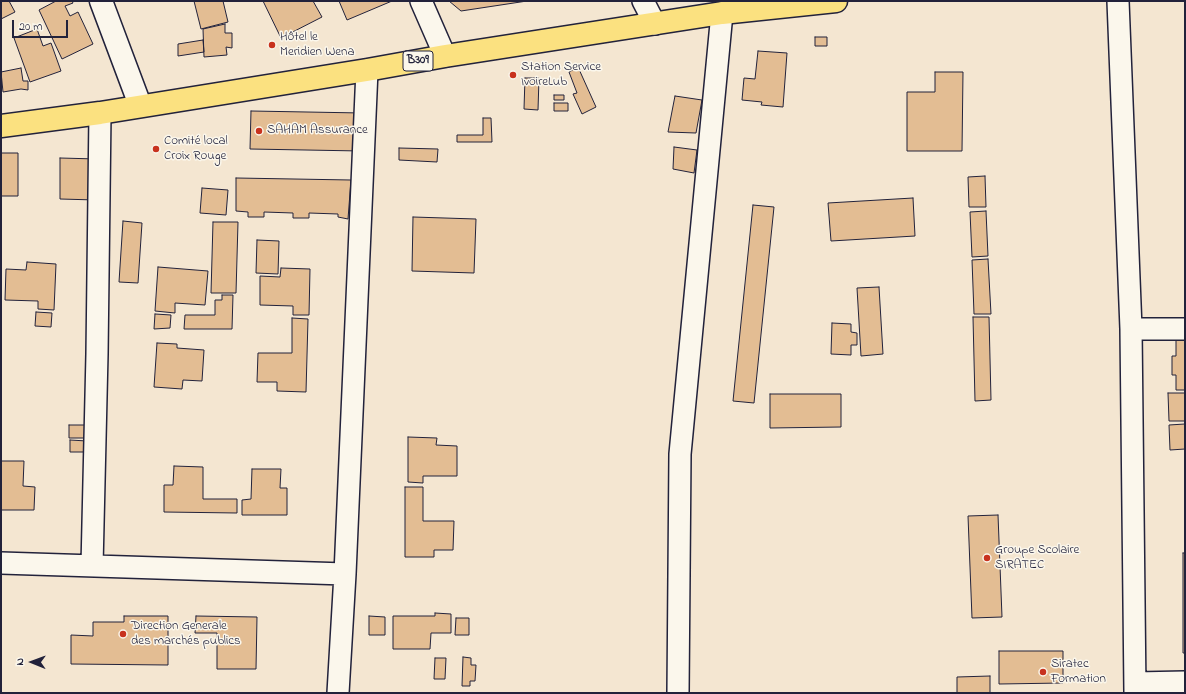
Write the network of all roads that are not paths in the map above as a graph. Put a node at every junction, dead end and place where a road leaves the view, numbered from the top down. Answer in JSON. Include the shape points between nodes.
{"nodes":[{"id":1,"x":101,"y":1,"type":"edge"},
{"id":2,"x":421,"y":1,"type":"edge"},
{"id":3,"x":643,"y":1,"type":"edge"},
{"id":4,"x":836,"y":1,"type":"edge"},
{"id":5,"x":1118,"y":1,"type":"edge"},
{"id":6,"x":722,"y":13,"type":"junction"},
{"id":7,"x":655,"y":24,"type":"junction"},
{"id":8,"x":445,"y":56,"type":"junction"},
{"id":9,"x":367,"y":70,"type":"junction"},
{"id":10,"x":140,"y":105,"type":"junction"},
{"id":11,"x":100,"y":113,"type":"junction"},
{"id":12,"x":1,"y":126,"type":"edge"},
{"id":13,"x":1131,"y":329,"type":"junction"},
{"id":14,"x":1185,"y":329,"type":"edge"},
{"id":15,"x":1,"y":563,"type":"edge"},
{"id":16,"x":92,"y":566,"type":"junction"},
{"id":17,"x":345,"y":574,"type":"junction"},
{"id":18,"x":1185,"y":682,"type":"edge"},
{"id":19,"x":1135,"y":688,"type":"edge"},
{"id":20,"x":338,"y":693,"type":"edge"},
{"id":21,"x":678,"y":693,"type":"edge"}],
"edges":[{"from":1,"to":10,"type":"street"},
{"from":2,"to":8,"type":"street"},
{"from":3,"to":7,"type":"street"},
{"from":4,"to":6,"type":"main road","number":"B309"},
{"from":5,"to":13,"type":"street"},
{"from":6,"to":7,"type":"main road","number":"B309"},
{"from":6,"to":21,"type":"street","via":[[680,454]]},
{"from":7,"to":8,"type":"main road","number":"B309"},
{"from":8,"to":9,"type":"main road","number":"B309"},
{"from":9,"to":10,"type":"main road","number":"B309"},
{"from":9,"to":17,"type":"street"},
{"from":10,"to":11,"type":"main road","number":"B309"},
{"from":11,"to":12,"type":"main road","number":"B309"},
{"from":11,"to":16,"type":"street"},
{"from":13,"to":14,"type":"street"},
{"from":13,"to":19,"type":"street"},
{"from":15,"to":16,"type":"street"},
{"from":16,"to":17,"type":"street"},
{"from":17,"to":20,"type":"street"},
{"from":18,"to":19,"type":"street"}]}
